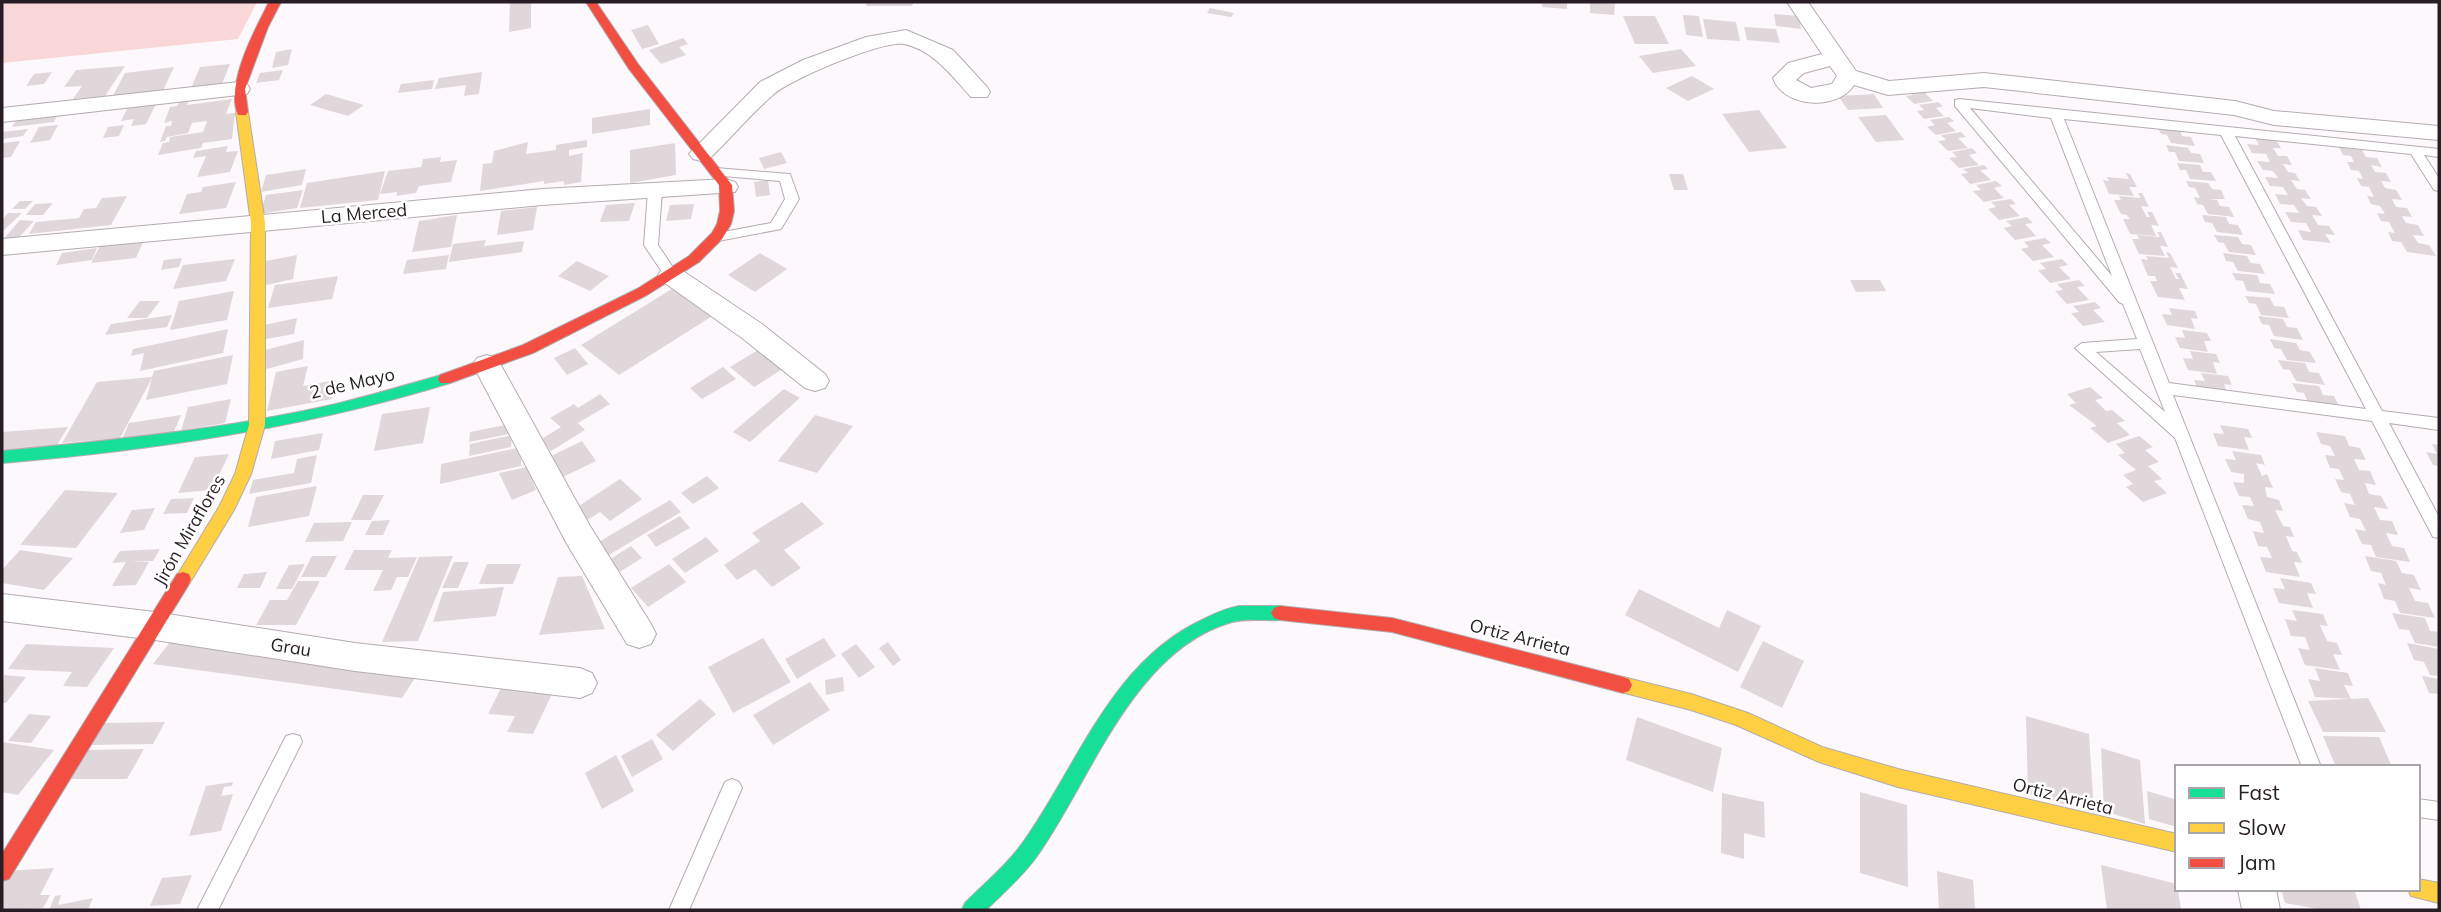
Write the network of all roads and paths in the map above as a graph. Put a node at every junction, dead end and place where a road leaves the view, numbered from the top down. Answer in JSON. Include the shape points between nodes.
{"nodes":[{"id":1,"x":275,"y":2,"type":"edge"},
{"id":2,"x":591,"y":2,"type":"edge"},
{"id":3,"x":1798,"y":2,"type":"edge"},
{"id":4,"x":239,"y":89,"type":"junction"},
{"id":5,"x":979,"y":92,"type":"dead end"},
{"id":6,"x":2,"y":115,"type":"edge"},
{"id":7,"x":2056,"y":115,"type":"junction"},
{"id":8,"x":2226,"y":132,"type":"junction"},
{"id":9,"x":2439,"y":133,"type":"edge"},
{"id":10,"x":2415,"y":150,"type":"junction"},
{"id":11,"x":2439,"y":153,"type":"edge"},
{"id":12,"x":714,"y":171,"type":"junction"},
{"id":13,"x":2439,"y":187,"type":"edge"},
{"id":14,"x":655,"y":191,"type":"junction"},
{"id":15,"x":258,"y":223,"type":"junction"},
{"id":16,"x":718,"y":237,"type":"junction"},
{"id":17,"x":2,"y":247,"type":"edge"},
{"id":18,"x":679,"y":270,"type":"junction"},
{"id":19,"x":2132,"y":309,"type":"junction"},
{"id":20,"x":2146,"y":343,"type":"junction"},
{"id":21,"x":487,"y":365,"type":"junction"},
{"id":22,"x":815,"y":381,"type":"dead end"},
{"id":23,"x":2165,"y":388,"type":"junction"},
{"id":24,"x":2378,"y":416,"type":"junction"},
{"id":25,"x":2439,"y":424,"type":"edge"},
{"id":26,"x":257,"y":425,"type":"junction"},
{"id":27,"x":2182,"y":436,"type":"junction"},
{"id":28,"x":2,"y":457,"type":"edge"},
{"id":29,"x":2439,"y":532,"type":"edge"},
{"id":30,"x":2,"y":607,"type":"edge"},
{"id":31,"x":155,"y":626,"type":"junction"},
{"id":32,"x":639,"y":634,"type":"dead end"},
{"id":33,"x":580,"y":683,"type":"dead end"},
{"id":34,"x":293,"y":742,"type":"dead end"},
{"id":35,"x":2311,"y":765,"type":"edge"},
{"id":36,"x":732,"y":788,"type":"dead end"},
{"id":37,"x":2420,"y":808,"type":"edge"},
{"id":38,"x":2439,"y":811,"type":"edge"},
{"id":39,"x":2175,"y":843,"type":"edge"},
{"id":40,"x":2,"y":872,"type":"edge"},
{"id":41,"x":2420,"y":889,"type":"edge"},
{"id":42,"x":2257,"y":891,"type":"edge"},
{"id":43,"x":2439,"y":893,"type":"edge"},
{"id":44,"x":207,"y":910,"type":"edge"},
{"id":45,"x":679,"y":910,"type":"edge"},
{"id":46,"x":972,"y":910,"type":"edge"},
{"id":47,"x":2261,"y":910,"type":"edge"}],
"edges":[{"from":1,"to":4,"type":"street","name":"Jirón Miraflores"},
{"from":2,"to":12,"type":"street"},
{"from":3,"to":9,"type":"street","via":[[1842,66],[1888,88],[1984,80],[2235,107],[2274,118]]},
{"from":4,"to":6,"type":"street"},
{"from":4,"to":15,"type":"street","name":"Jirón Miraflores"},
{"from":5,"to":12,"type":"street","via":[[945,55],[905,37],[874,42],[811,65],[768,88]]},
{"from":7,"to":8,"type":"lane"},
{"from":7,"to":19,"type":"lane"},
{"from":7,"to":19,"type":"lane","via":[[1959,103]]},
{"from":8,"to":10,"type":"lane"},
{"from":8,"to":24,"type":"lane"},
{"from":10,"to":11,"type":"lane"},
{"from":10,"to":13,"type":"lane"},
{"from":12,"to":14,"type":"street","name":"La Merced"},
{"from":12,"to":16,"type":"street","via":[[727,214]]},
{"from":12,"to":16,"type":"lane","via":[[785,177],[792,199],[776,226]]},
{"from":14,"to":15,"type":"street","name":"La Merced"},
{"from":14,"to":18,"type":"lane","via":[[651,245]]},
{"from":15,"to":17,"type":"street","name":"La Merced"},
{"from":15,"to":26,"type":"street","name":"Jirón Miraflores"},
{"from":16,"to":18,"type":"street","name":"2 de Mayo"},
{"from":18,"to":21,"type":"street","name":"2 de Mayo","via":[[551,339]]},
{"from":18,"to":22,"type":"street"},
{"from":19,"to":20,"type":"lane"},
{"from":20,"to":23,"type":"lane"},
{"from":20,"to":27,"type":"lane","via":[[2082,348]]},
{"from":21,"to":26,"type":"street","name":"2 de Mayo","via":[[388,396]]},
{"from":21,"to":32,"type":"street","via":[[584,548]]},
{"from":23,"to":24,"type":"lane"},
{"from":23,"to":27,"type":"lane"},
{"from":24,"to":25,"type":"lane"},
{"from":24,"to":29,"type":"lane"},
{"from":26,"to":28,"type":"street","name":"2 de Mayo"},
{"from":26,"to":31,"type":"street","name":"Jirón Miraflores","via":[[243,474],[226,510]]},
{"from":27,"to":35,"type":"lane"},
{"from":30,"to":31,"type":"street","name":"Grau"},
{"from":31,"to":33,"type":"street","name":"Grau","via":[[355,657]]},
{"from":31,"to":40,"type":"street","name":"Jirón Miraflores"},
{"from":34,"to":44,"type":"lane"},
{"from":36,"to":45,"type":"lane"},
{"from":37,"to":38,"type":"lane"},
{"from":39,"to":46,"type":"street","name":"Ortiz Arrieta","via":[[1898,779],[1819,754],[1691,702],[1392,625],[1290,613],[1229,615],[1180,639],[1142,675],[1114,711],[1029,850]]},
{"from":41,"to":43,"type":"street"},
{"from":42,"to":47,"type":"street"}]}
